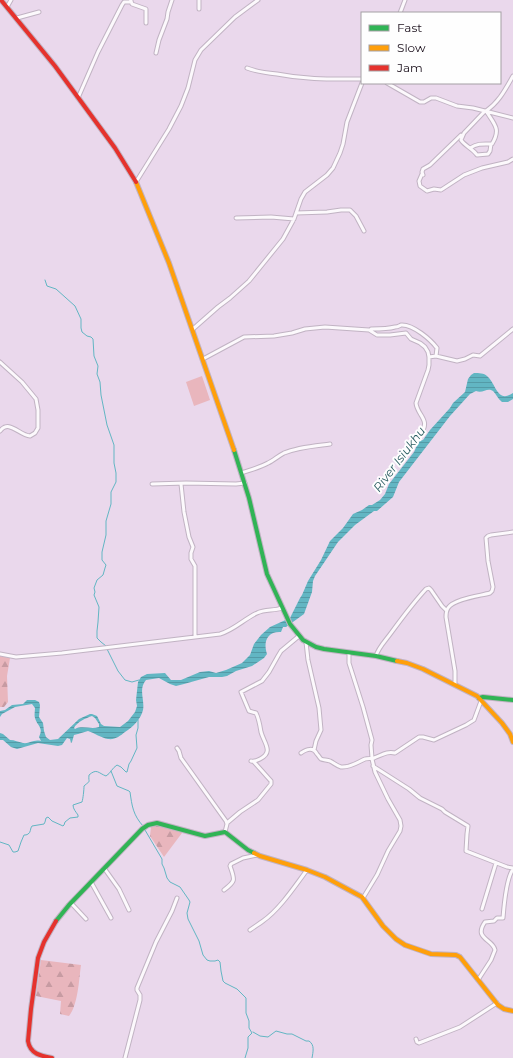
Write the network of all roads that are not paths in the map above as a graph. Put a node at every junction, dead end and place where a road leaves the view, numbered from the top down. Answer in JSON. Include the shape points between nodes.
{"nodes":[{"id":1,"x":1,"y":0,"type":"edge"},
{"id":2,"x":11,"y":0,"type":"edge"},
{"id":3,"x":172,"y":0,"type":"edge"},
{"id":4,"x":199,"y":0,"type":"edge"},
{"id":5,"x":258,"y":0,"type":"edge"},
{"id":6,"x":405,"y":0,"type":"edge"},
{"id":7,"x":131,"y":1,"type":"edge"},
{"id":8,"x":7,"y":7,"type":"junction"},
{"id":9,"x":199,"y":9,"type":"dead end"},
{"id":10,"x":39,"y":12,"type":"dead end"},
{"id":11,"x":400,"y":12,"type":"edge"},
{"id":12,"x":17,"y":18,"type":"junction"},
{"id":13,"x":146,"y":23,"type":"dead end"},
{"id":14,"x":156,"y":53,"type":"dead end"},
{"id":15,"x":247,"y":68,"type":"dead end"},
{"id":16,"x":513,"y":76,"type":"edge"},
{"id":17,"x":361,"y":78,"type":"edge"},
{"id":18,"x":362,"y":84,"type":"edge"},
{"id":19,"x":389,"y":84,"type":"edge"},
{"id":20,"x":78,"y":98,"type":"junction"},
{"id":21,"x":486,"y":111,"type":"junction"},
{"id":22,"x":513,"y":118,"type":"edge"},
{"id":23,"x":466,"y":131,"type":"junction"},
{"id":24,"x":490,"y":144,"type":"junction"},
{"id":25,"x":470,"y":148,"type":"junction"},
{"id":26,"x":513,"y":159,"type":"edge"},
{"id":27,"x":136,"y":182,"type":"junction"},
{"id":28,"x":296,"y":213,"type":"junction"},
{"id":29,"x":236,"y":218,"type":"dead end"},
{"id":30,"x":294,"y":219,"type":"junction"},
{"id":31,"x":364,"y":232,"type":"dead end"},
{"id":32,"x":193,"y":329,"type":"junction"},
{"id":33,"x":513,"y":329,"type":"edge"},
{"id":34,"x":369,"y":330,"type":"junction"},
{"id":35,"x":436,"y":356,"type":"junction"},
{"id":36,"x":429,"y":357,"type":"junction"},
{"id":37,"x":203,"y":359,"type":"junction"},
{"id":38,"x":0,"y":362,"type":"edge"},
{"id":39,"x":0,"y":431,"type":"edge"},
{"id":40,"x":421,"y":433,"type":"dead end"},
{"id":41,"x":330,"y":444,"type":"dead end"},
{"id":42,"x":241,"y":473,"type":"junction"},
{"id":43,"x":244,"y":483,"type":"junction"},
{"id":44,"x":152,"y":484,"type":"dead end"},
{"id":45,"x":181,"y":484,"type":"junction"},
{"id":46,"x":513,"y":532,"type":"edge"},
{"id":47,"x":282,"y":608,"type":"junction"},
{"id":48,"x":446,"y":610,"type":"junction"},
{"id":49,"x":299,"y":636,"type":"junction"},
{"id":50,"x":195,"y":637,"type":"junction"},
{"id":51,"x":306,"y":642,"type":"junction"},
{"id":52,"x":349,"y":653,"type":"junction"},
{"id":53,"x":0,"y":654,"type":"edge"},
{"id":54,"x":376,"y":656,"type":"junction"},
{"id":55,"x":455,"y":685,"type":"junction"},
{"id":56,"x":480,"y":699,"type":"junction"},
{"id":57,"x":513,"y":700,"type":"edge"},
{"id":58,"x":513,"y":742,"type":"edge"},
{"id":59,"x":177,"y":748,"type":"dead end"},
{"id":60,"x":314,"y":750,"type":"junction"},
{"id":61,"x":301,"y":752,"type":"dead end"},
{"id":62,"x":372,"y":759,"type":"junction"},
{"id":63,"x":373,"y":766,"type":"junction"},
{"id":64,"x":227,"y":823,"type":"junction"},
{"id":65,"x":224,"y":832,"type":"junction"},
{"id":66,"x":257,"y":855,"type":"junction"},
{"id":67,"x":496,"y":863,"type":"junction"},
{"id":68,"x":104,"y":868,"type":"junction"},
{"id":69,"x":513,"y":868,"type":"edge"},
{"id":70,"x":307,"y":870,"type":"junction"},
{"id":71,"x":91,"y":882,"type":"junction"},
{"id":72,"x":224,"y":890,"type":"dead end"},
{"id":73,"x":178,"y":898,"type":"dead end"},
{"id":74,"x":363,"y":898,"type":"junction"},
{"id":75,"x":71,"y":904,"type":"junction"},
{"id":76,"x":482,"y":909,"type":"dead end"},
{"id":77,"x":129,"y":910,"type":"dead end"},
{"id":78,"x":111,"y":918,"type":"dead end"},
{"id":79,"x":86,"y":920,"type":"dead end"},
{"id":80,"x":250,"y":930,"type":"dead end"},
{"id":81,"x":478,"y":980,"type":"junction"},
{"id":82,"x":497,"y":1003,"type":"junction"},
{"id":83,"x":513,"y":1011,"type":"edge"},
{"id":84,"x":416,"y":1040,"type":"dead end"},
{"id":85,"x":52,"y":1058,"type":"edge"},
{"id":86,"x":125,"y":1058,"type":"edge"}],
"edges":[{"from":1,"to":8,"type":"street"},
{"from":2,"to":8,"type":"street"},
{"from":3,"to":14,"type":"street"},
{"from":4,"to":9,"type":"street"},
{"from":5,"to":27,"type":"street","via":[[235,17],[201,50],[195,60],[181,106]]},
{"from":6,"to":11,"type":"street"},
{"from":7,"to":13,"type":"street","via":[[132,4],[146,9]]},
{"from":7,"to":20,"type":"street","via":[[122,5]]},
{"from":8,"to":12,"type":"street"},
{"from":10,"to":12,"type":"street"},
{"from":12,"to":20,"type":"street"},
{"from":15,"to":17,"type":"street","via":[[302,78]]},
{"from":16,"to":21,"type":"street","via":[[495,105]]},
{"from":18,"to":28,"type":"street","via":[[347,122],[336,162],[328,175],[305,192]]},
{"from":19,"to":21,"type":"street","via":[[420,102],[436,98],[457,106]]},
{"from":20,"to":27,"type":"street"},
{"from":21,"to":22,"type":"street"},
{"from":21,"to":23,"type":"street"},
{"from":21,"to":24,"type":"street","via":[[497,130],[495,140]]},
{"from":23,"to":25,"type":"street","via":[[461,140]]},
{"from":23,"to":26,"type":"street","via":[[423,169],[423,175],[418,181],[420,186],[427,191],[441,190],[464,175]]},
{"from":24,"to":25,"type":"street","via":[[475,144]]},
{"from":24,"to":25,"type":"street","via":[[490,151],[486,155],[477,155]]},
{"from":27,"to":32,"type":"street"},
{"from":28,"to":30,"type":"street"},
{"from":28,"to":31,"type":"street","via":[[350,210]]},
{"from":29,"to":30,"type":"street"},
{"from":30,"to":32,"type":"street","via":[[283,239],[249,281]]},
{"from":32,"to":37,"type":"street"},
{"from":33,"to":35,"type":"street","via":[[480,356],[473,355],[465,360],[456,361]]},
{"from":34,"to":35,"type":"street","via":[[402,325],[412,328],[431,340],[438,350]]},
{"from":34,"to":36,"type":"street","via":[[377,335],[406,333],[425,347]]},
{"from":34,"to":37,"type":"street","via":[[315,328],[274,336],[244,337]]},
{"from":35,"to":36,"type":"street"},
{"from":36,"to":40,"type":"street","via":[[430,365],[416,402],[425,426]]},
{"from":37,"to":42,"type":"street"},
{"from":38,"to":39,"type":"street","via":[[36,399],[38,410],[38,426],[36,432],[30,436],[8,426]]},
{"from":41,"to":42,"type":"street","via":[[290,451],[261,467]]},
{"from":42,"to":43,"type":"street"},
{"from":43,"to":45,"type":"street"},
{"from":43,"to":47,"type":"street","via":[[267,574]]},
{"from":44,"to":45,"type":"street"},
{"from":45,"to":50,"type":"street","via":[[184,512],[193,547],[191,559],[194,566]]},
{"from":46,"to":48,"type":"street","via":[[486,538],[492,592],[461,600]]},
{"from":47,"to":49,"type":"street"},
{"from":47,"to":50,"type":"street","via":[[261,611],[226,632]]},
{"from":48,"to":54,"type":"street","via":[[431,590],[427,589],[398,623]]},
{"from":48,"to":55,"type":"street"},
{"from":49,"to":51,"type":"street"},
{"from":49,"to":64,"type":"street","via":[[281,651],[262,681],[241,692],[249,711],[256,713],[267,748],[265,756],[252,762],[271,783],[258,800]]},
{"from":50,"to":53,"type":"street","via":[[55,654],[16,657]]},
{"from":51,"to":52,"type":"street","via":[[321,649]]},
{"from":51,"to":60,"type":"street","via":[[321,730]]},
{"from":52,"to":54,"type":"street"},
{"from":52,"to":62,"type":"street","via":[[349,663],[372,740]]},
{"from":54,"to":55,"type":"street","via":[[414,665]]},
{"from":55,"to":56,"type":"street"},
{"from":56,"to":57,"type":"street","via":[[483,697]]},
{"from":56,"to":58,"type":"street","via":[[502,723]]},
{"from":56,"to":62,"type":"street","via":[[474,720],[466,725],[433,740],[419,737],[396,753],[390,752]]},
{"from":59,"to":64,"type":"street","via":[[181,758]]},
{"from":60,"to":61,"type":"street","via":[[307,749]]},
{"from":60,"to":62,"type":"street","via":[[320,758],[340,767]]},
{"from":62,"to":63,"type":"street"},
{"from":63,"to":67,"type":"street","via":[[468,826],[466,851]]},
{"from":63,"to":74,"type":"street","via":[[401,826]]},
{"from":64,"to":65,"type":"street"},
{"from":65,"to":66,"type":"street"},
{"from":65,"to":68,"type":"street","via":[[205,836],[158,823],[151,824],[142,829]]},
{"from":66,"to":70,"type":"street"},
{"from":66,"to":72,"type":"street","via":[[231,864],[234,882]]},
{"from":67,"to":69,"type":"street"},
{"from":67,"to":76,"type":"street"},
{"from":68,"to":71,"type":"street"},
{"from":68,"to":77,"type":"street","via":[[119,889]]},
{"from":69,"to":81,"type":"street","via":[[503,918],[483,924],[482,936],[495,950]]},
{"from":70,"to":74,"type":"street"},
{"from":70,"to":80,"type":"street","via":[[273,913]]},
{"from":71,"to":75,"type":"street"},
{"from":71,"to":78,"type":"street"},
{"from":73,"to":86,"type":"street","via":[[137,988],[140,1000]]},
{"from":74,"to":81,"type":"street","via":[[379,921],[402,944],[431,954],[459,956]]},
{"from":75,"to":79,"type":"street"},
{"from":75,"to":85,"type":"street","via":[[61,915],[39,954],[28,1033],[28,1045],[31,1050]]},
{"from":81,"to":82,"type":"street"},
{"from":82,"to":83,"type":"street","via":[[504,1010]]},
{"from":82,"to":84,"type":"street","via":[[457,1028],[419,1043]]}]}
